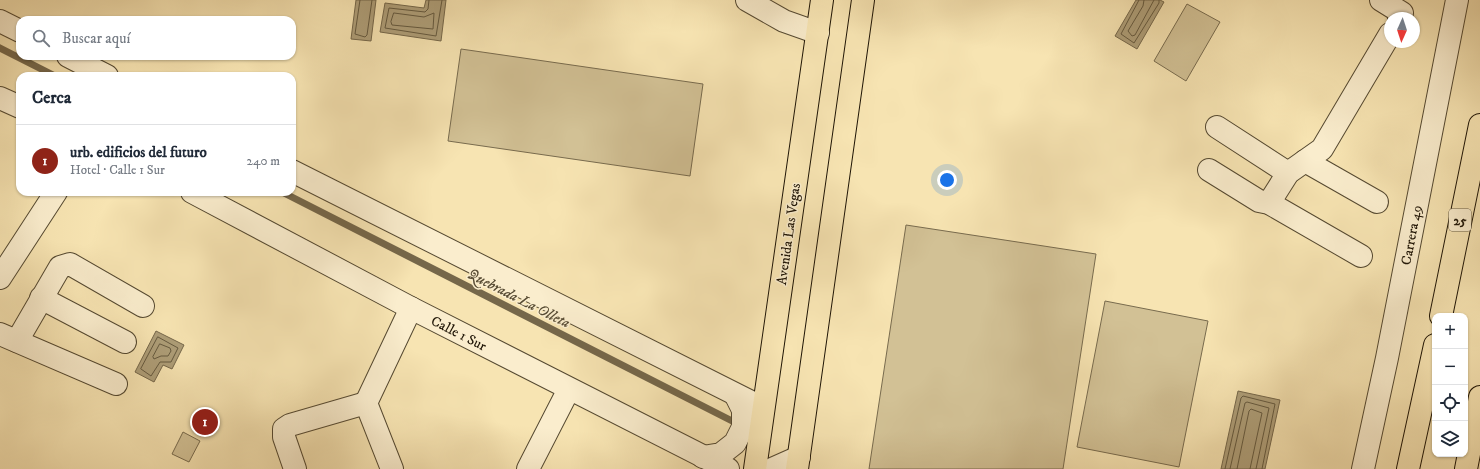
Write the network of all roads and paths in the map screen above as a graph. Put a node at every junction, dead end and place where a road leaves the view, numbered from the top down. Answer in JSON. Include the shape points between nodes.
{"nodes":[{"id":1,"x":822,"y":0,"type":"edge"},
{"id":2,"x":863,"y":0,"type":"edge"},
{"id":3,"x":1381,"y":0,"type":"edge"},
{"id":4,"x":1457,"y":0,"type":"edge"},
{"id":5,"x":770,"y":6,"type":"edge"},
{"id":6,"x":1400,"y":12,"type":"edge"},
{"id":7,"x":0,"y":21,"type":"edge"},
{"id":8,"x":16,"y":30,"type":"edge"},
{"id":9,"x":818,"y":33,"type":"junction"},
{"id":10,"x":1384,"y":44,"type":"edge"},
{"id":11,"x":76,"y":60,"type":"edge"},
{"id":12,"x":99,"y":72,"type":"edge"},
{"id":13,"x":0,"y":98,"type":"edge"},
{"id":14,"x":16,"y":105,"type":"edge"},
{"id":15,"x":1480,"y":125,"type":"edge"},
{"id":16,"x":1217,"y":128,"type":"dead end"},
{"id":17,"x":1296,"y":167,"type":"junction"},
{"id":18,"x":1209,"y":170,"type":"dead end"},
{"id":19,"x":296,"y":173,"type":"edge"},
{"id":20,"x":53,"y":196,"type":"edge"},
{"id":21,"x":200,"y":196,"type":"edge"},
{"id":22,"x":1377,"y":202,"type":"dead end"},
{"id":23,"x":1269,"y":203,"type":"junction"},
{"id":24,"x":1361,"y":256,"type":"dead end"},
{"id":25,"x":0,"y":278,"type":"edge"},
{"id":26,"x":41,"y":298,"type":"junction"},
{"id":27,"x":144,"y":306,"type":"dead end"},
{"id":28,"x":411,"y":308,"type":"junction"},
{"id":29,"x":1442,"y":313,"type":"edge"},
{"id":30,"x":8,"y":337,"type":"edge"},
{"id":31,"x":125,"y":342,"type":"dead end"},
{"id":32,"x":1434,"y":349,"type":"edge"},
{"id":33,"x":116,"y":384,"type":"dead end"},
{"id":34,"x":570,"y":389,"type":"junction"},
{"id":35,"x":736,"y":396,"type":"junction"},
{"id":36,"x":1480,"y":397,"type":"edge"},
{"id":37,"x":366,"y":403,"type":"junction"},
{"id":38,"x":763,"y":408,"type":"junction"},
{"id":39,"x":703,"y":457,"type":"junction"},
{"id":40,"x":798,"y":463,"type":"edge"},
{"id":41,"x":295,"y":469,"type":"edge"},
{"id":42,"x":392,"y":469,"type":"edge"},
{"id":43,"x":528,"y":469,"type":"edge"},
{"id":44,"x":728,"y":469,"type":"edge"},
{"id":45,"x":755,"y":469,"type":"edge"},
{"id":46,"x":772,"y":469,"type":"edge"},
{"id":47,"x":1363,"y":469,"type":"edge"},
{"id":48,"x":1408,"y":469,"type":"edge"},
{"id":49,"x":1466,"y":469,"type":"edge"}],
"edges":[{"from":1,"to":9,"type":"main road","name":"Avenida Las Vegas"},
{"from":2,"to":40,"type":"main road"},
{"from":3,"to":6,"type":"street"},
{"from":4,"to":47,"type":"street","name":"Carrera 49"},
{"from":5,"to":9,"type":"street"},
{"from":7,"to":8,"type":"street"},
{"from":9,"to":38,"type":"main road","name":"Avenida Las Vegas"},
{"from":10,"to":17,"type":"street","via":[[1322,149]]},
{"from":11,"to":12,"type":"street"},
{"from":13,"to":14,"type":"street"},
{"from":15,"to":29,"type":"main road","number":"25"},
{"from":16,"to":17,"type":"street"},
{"from":17,"to":22,"type":"street"},
{"from":17,"to":23,"type":"street"},
{"from":18,"to":23,"type":"street","via":[[1259,201]]},
{"from":19,"to":35,"type":"street"},
{"from":20,"to":25,"type":"street"},
{"from":21,"to":28,"type":"street","name":"Calle 1 Sur"},
{"from":23,"to":24,"type":"street"},
{"from":26,"to":27,"type":"street","via":[[60,266],[70,264]]},
{"from":26,"to":30,"type":"street"},
{"from":26,"to":31,"type":"street"},
{"from":28,"to":34,"type":"street","name":"Calle 1 Sur"},
{"from":28,"to":37,"type":"street"},
{"from":30,"to":33,"type":"street"},
{"from":32,"to":48,"type":"main road"},
{"from":34,"to":39,"type":"street","name":"Calle 1 Sur"},
{"from":34,"to":43,"type":"street"},
{"from":35,"to":38,"type":"street"},
{"from":35,"to":39,"type":"street","via":[[743,410],[743,427],[735,443],[721,454]]},
{"from":36,"to":49,"type":"main road"},
{"from":37,"to":41,"type":"street","via":[[284,429],[284,437]]},
{"from":37,"to":42,"type":"street"},
{"from":38,"to":45,"type":"main road","name":"Avenida Las Vegas"},
{"from":39,"to":44,"type":"street","name":"Calle 1 Sur"},
{"from":40,"to":46,"type":"street"}]}
